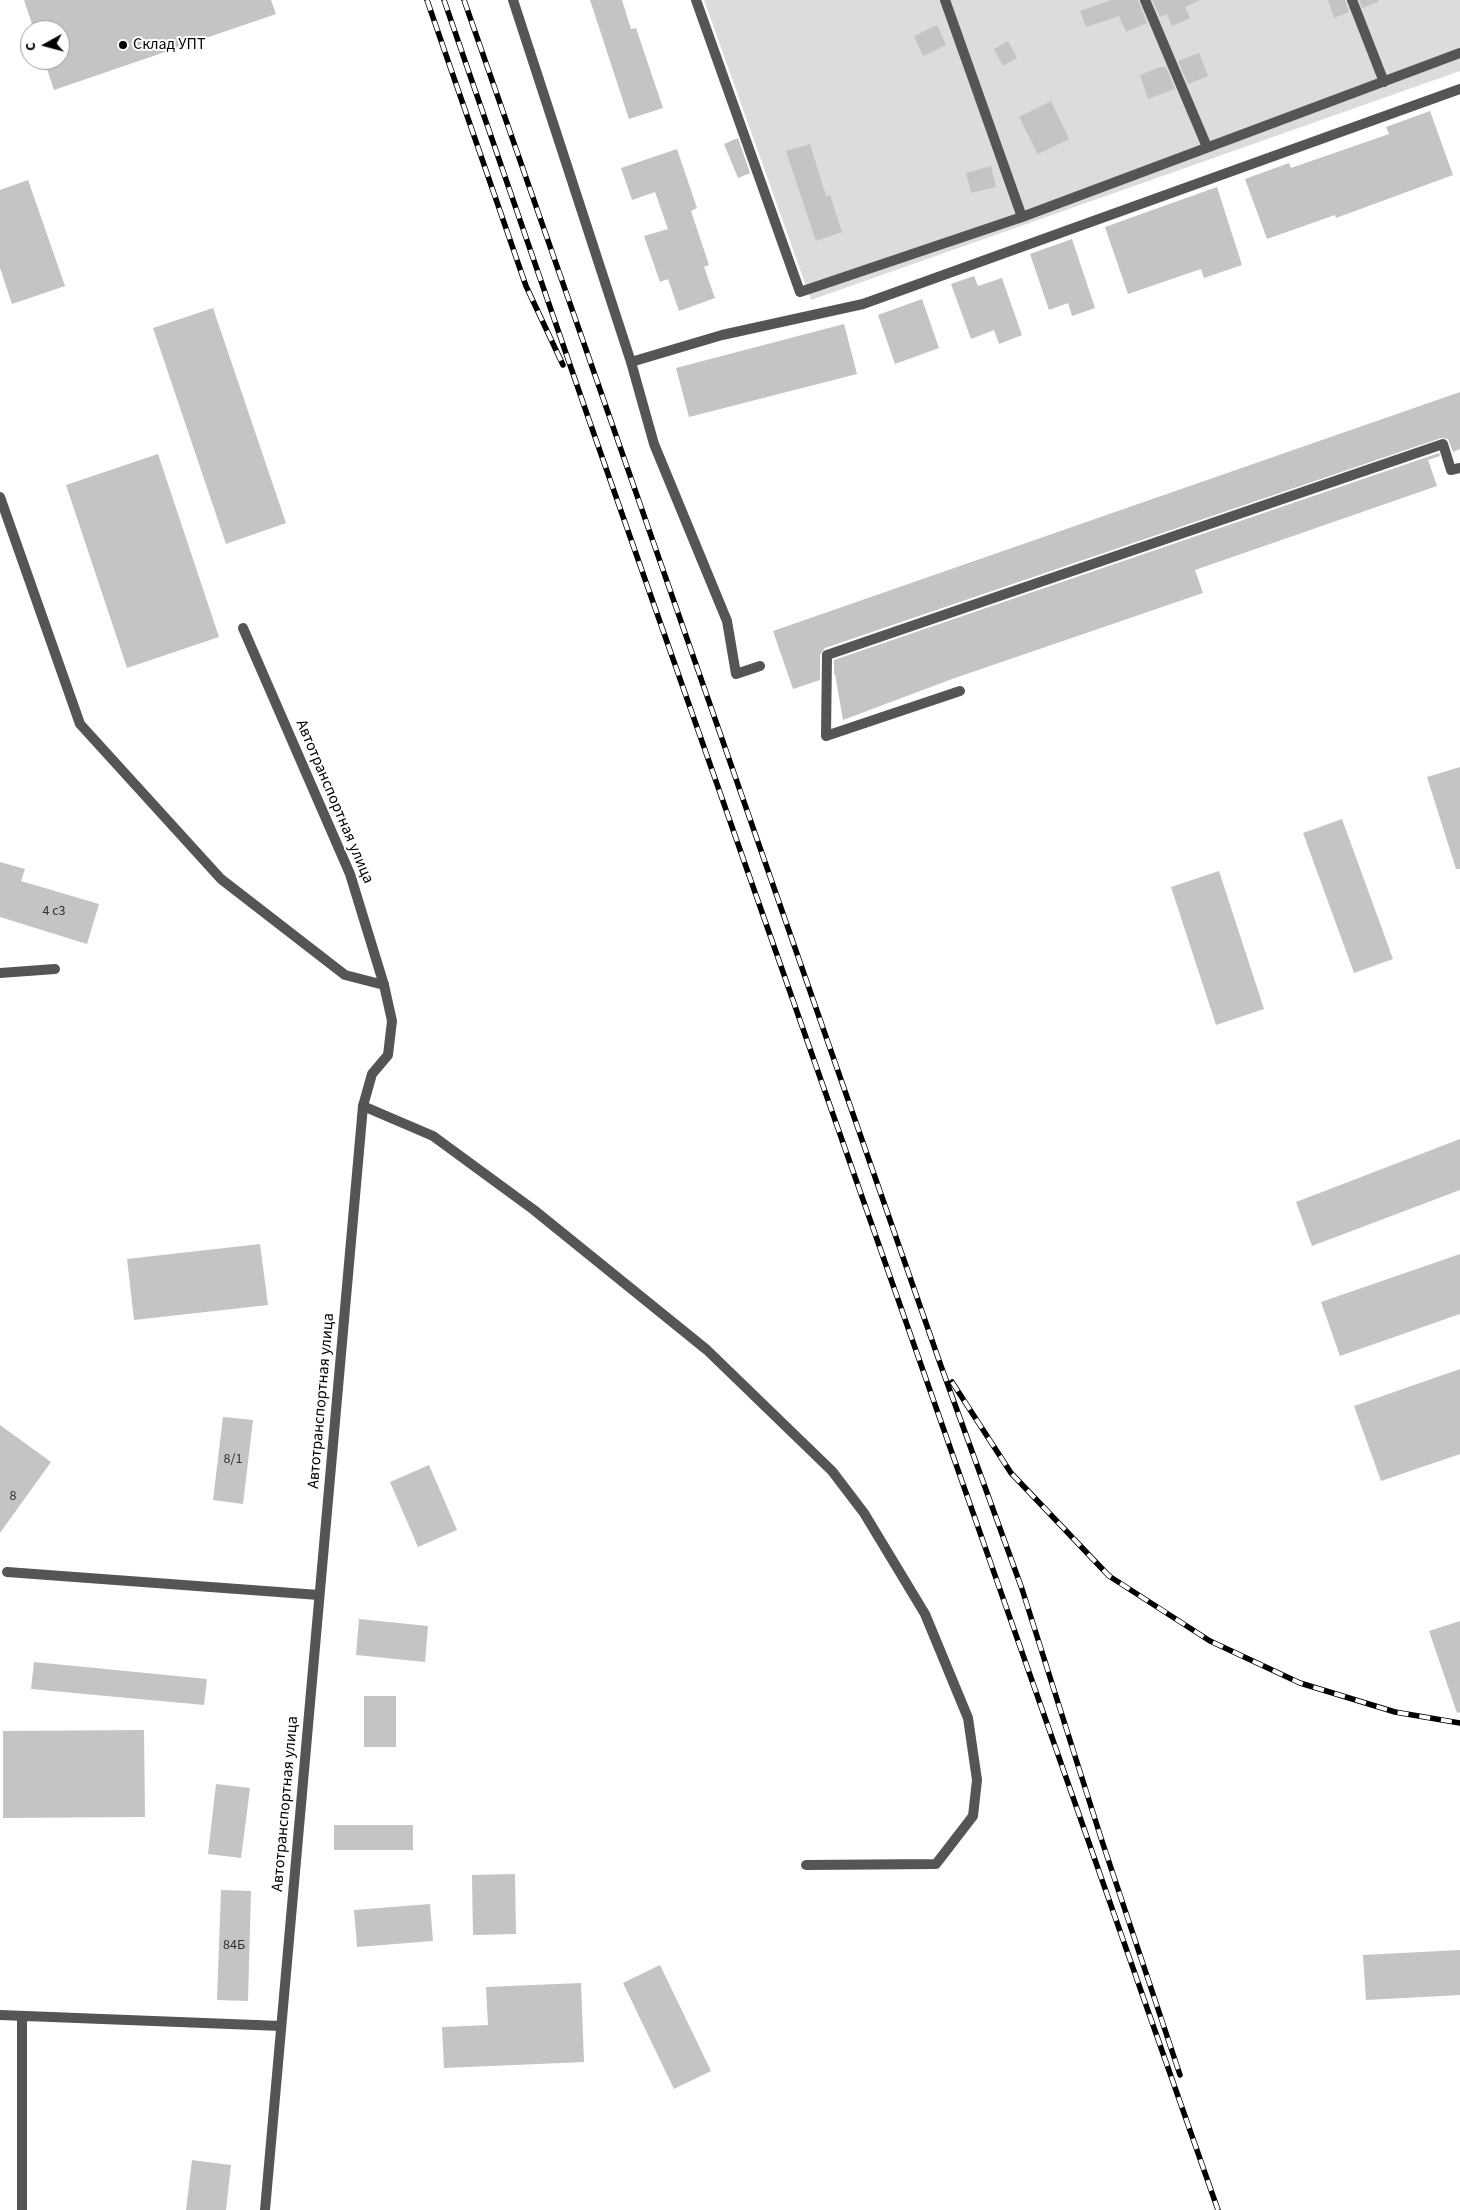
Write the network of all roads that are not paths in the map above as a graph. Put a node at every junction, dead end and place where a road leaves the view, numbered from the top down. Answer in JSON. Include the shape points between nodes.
{"nodes":[{"id":1,"x":513,"y":0,"type":"edge"},
{"id":2,"x":696,"y":0,"type":"edge"},
{"id":3,"x":945,"y":0,"type":"edge"},
{"id":4,"x":1145,"y":0,"type":"edge"},
{"id":5,"x":1352,"y":0,"type":"edge"},
{"id":6,"x":1460,"y":53,"type":"edge"},
{"id":7,"x":1384,"y":82,"type":"junction"},
{"id":8,"x":1460,"y":88,"type":"edge"},
{"id":9,"x":1207,"y":147,"type":"junction"},
{"id":10,"x":1022,"y":217,"type":"junction"},
{"id":11,"x":632,"y":362,"type":"junction"},
{"id":12,"x":1460,"y":468,"type":"edge"},
{"id":13,"x":0,"y":498,"type":"edge"},
{"id":14,"x":243,"y":628,"type":"dead end"},
{"id":15,"x":760,"y":666,"type":"dead end"},
{"id":16,"x":960,"y":691,"type":"dead end"},
{"id":17,"x":55,"y":970,"type":"dead end"},
{"id":18,"x":0,"y":973,"type":"edge"},
{"id":19,"x":384,"y":985,"type":"junction"},
{"id":20,"x":363,"y":1106,"type":"junction"},
{"id":21,"x":6,"y":1572,"type":"dead end"},
{"id":22,"x":319,"y":1595,"type":"junction"},
{"id":23,"x":806,"y":1865,"type":"dead end"},
{"id":24,"x":0,"y":2015,"type":"edge"},
{"id":25,"x":22,"y":2016,"type":"junction"},
{"id":26,"x":281,"y":2026,"type":"junction"},
{"id":27,"x":22,"y":2210,"type":"edge"},
{"id":28,"x":265,"y":2210,"type":"edge"}],
"edges":[{"from":1,"to":11,"type":"street"},
{"from":2,"to":10,"type":"street","via":[[800,292]]},
{"from":3,"to":10,"type":"street"},
{"from":4,"to":9,"type":"street"},
{"from":5,"to":7,"type":"street"},
{"from":6,"to":7,"type":"street"},
{"from":7,"to":9,"type":"street"},
{"from":8,"to":11,"type":"street","via":[[863,304],[722,335]]},
{"from":9,"to":10,"type":"street"},
{"from":11,"to":15,"type":"street","via":[[654,444],[727,621],[736,674]]},
{"from":12,"to":16,"type":"street","via":[[1451,470],[1442,444],[827,655],[826,736]]},
{"from":13,"to":19,"type":"street","via":[[80,724],[221,879],[345,975]]},
{"from":14,"to":19,"type":"street","name":"Автотранспортная улица","via":[[350,874]]},
{"from":17,"to":18,"type":"street"},
{"from":19,"to":20,"type":"street","name":"Автотранспортная улица","via":[[392,1021],[388,1055],[372,1074]]},
{"from":20,"to":22,"type":"street","name":"Автотранспортная улица"},
{"from":20,"to":23,"type":"street","via":[[433,1136],[534,1210],[707,1350],[832,1471],[864,1513],[924,1614],[968,1718],[978,1780],[973,1816],[936,1864]]},
{"from":21,"to":22,"type":"street"},
{"from":22,"to":26,"type":"street","name":"Автотранспортная улица"},
{"from":24,"to":25,"type":"street"},
{"from":25,"to":26,"type":"street"},
{"from":25,"to":27,"type":"street"},
{"from":26,"to":28,"type":"street","name":"Автотранспортная улица"}]}
